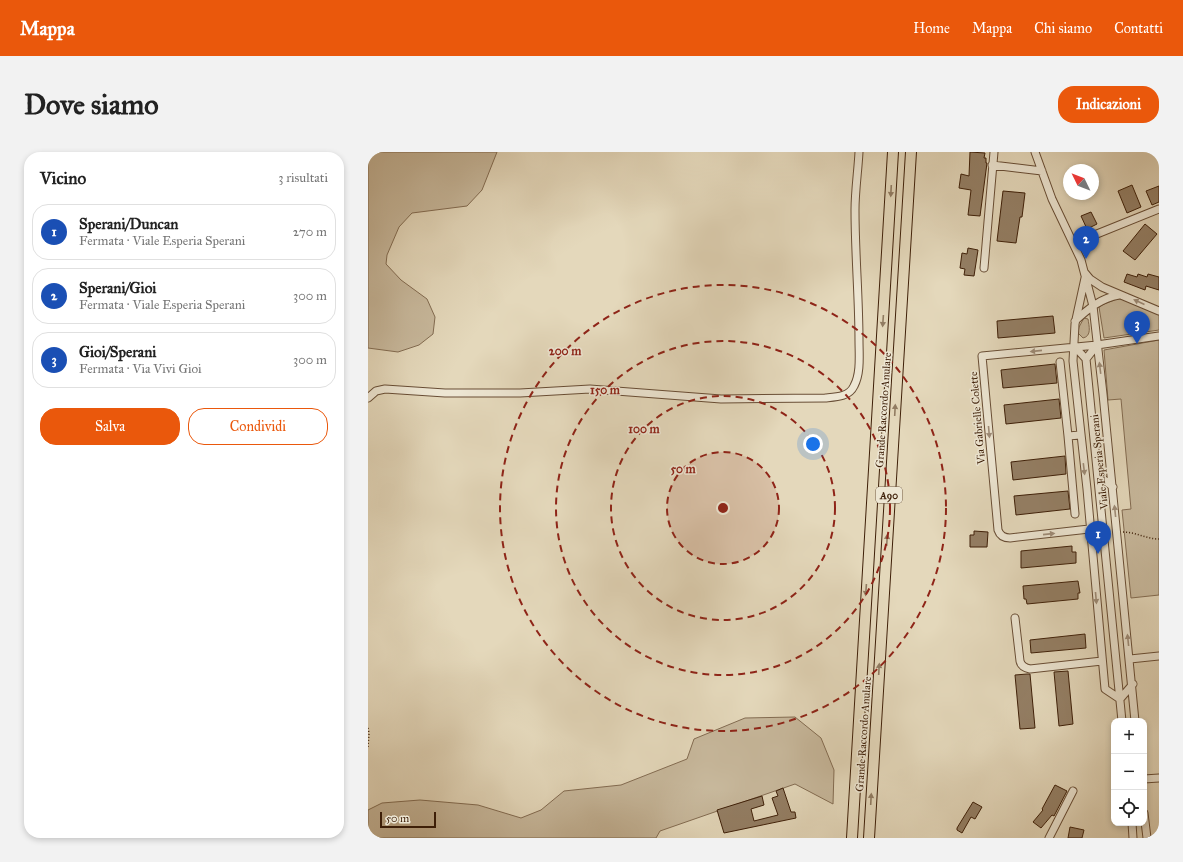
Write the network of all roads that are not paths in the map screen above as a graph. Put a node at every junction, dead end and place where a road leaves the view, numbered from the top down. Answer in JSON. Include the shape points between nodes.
{"nodes":[{"id":1,"x":859,"y":152,"type":"edge"},
{"id":2,"x":894,"y":152,"type":"edge"},
{"id":3,"x":911,"y":152,"type":"edge"},
{"id":4,"x":994,"y":152,"type":"edge"},
{"id":5,"x":1035,"y":152,"type":"edge"},
{"id":6,"x":992,"y":165,"type":"junction"},
{"id":7,"x":1042,"y":171,"type":"junction"},
{"id":8,"x":1159,"y":209,"type":"edge"},
{"id":9,"x":1082,"y":240,"type":"dead end"},
{"id":10,"x":984,"y":268,"type":"dead end"},
{"id":11,"x":1085,"y":273,"type":"junction"},
{"id":12,"x":1119,"y":295,"type":"junction"},
{"id":13,"x":1093,"y":306,"type":"junction"},
{"id":14,"x":1159,"y":311,"type":"edge"},
{"id":15,"x":1076,"y":321,"type":"junction"},
{"id":16,"x":1159,"y":336,"type":"edge"},
{"id":17,"x":1097,"y":345,"type":"junction"},
{"id":18,"x":1074,"y":346,"type":"junction"},
{"id":19,"x":1086,"y":359,"type":"junction"},
{"id":20,"x":1060,"y":362,"type":"dead end"},
{"id":21,"x":1103,"y":394,"type":"junction"},
{"id":22,"x":368,"y":398,"type":"edge"},
{"id":23,"x":1091,"y":408,"type":"junction"},
{"id":24,"x":1067,"y":426,"type":"junction"},
{"id":25,"x":1080,"y":426,"type":"junction"},
{"id":26,"x":1080,"y":435,"type":"junction"},
{"id":27,"x":1068,"y":436,"type":"junction"},
{"id":28,"x":1082,"y":445,"type":"junction"},
{"id":29,"x":1068,"y":446,"type":"junction"},
{"id":30,"x":1098,"y":475,"type":"junction"},
{"id":31,"x":1113,"y":487,"type":"junction"},
{"id":32,"x":1087,"y":489,"type":"junction"},
{"id":33,"x":1075,"y":514,"type":"dead end"},
{"id":34,"x":1089,"y":529,"type":"junction"},
{"id":35,"x":1120,"y":564,"type":"junction"},
{"id":36,"x":1094,"y":567,"type":"junction"},
{"id":37,"x":1108,"y":576,"type":"junction"},
{"id":38,"x":1015,"y":618,"type":"dead end"},
{"id":39,"x":1159,"y":656,"type":"edge"},
{"id":40,"x":1130,"y":659,"type":"junction"},
{"id":41,"x":1102,"y":661,"type":"junction"},
{"id":42,"x":1133,"y":684,"type":"junction"},
{"id":43,"x":1120,"y":699,"type":"junction"},
{"id":44,"x":1122,"y":718,"type":"edge"},
{"id":45,"x":1136,"y":718,"type":"edge"},
{"id":46,"x":1159,"y":778,"type":"edge"},
{"id":47,"x":1147,"y":779,"type":"edge"},
{"id":48,"x":1073,"y":791,"type":"dead end"},
{"id":49,"x":1145,"y":826,"type":"edge"},
{"id":50,"x":852,"y":838,"type":"edge"},
{"id":51,"x":869,"y":838,"type":"edge"},
{"id":52,"x":1049,"y":838,"type":"edge"},
{"id":53,"x":1147,"y":838,"type":"edge"}],
"edges":[{"from":1,"to":22,"type":"street","via":[[855,209],[859,361],[858,377],[848,394],[825,398],[721,399],[590,390],[445,393],[385,389],[376,391]]},
{"from":2,"to":50,"type":"highway","name":"Grande Raccordo Anulare","number":"A90","one_way":true},
{"from":51,"to":3,"type":"highway","name":"Grande Raccordo Anulare","number":"A90","one_way":true},
{"from":4,"to":6,"type":"street"},
{"from":5,"to":7,"type":"street","name":"Viale Esperia Sperani"},
{"from":6,"to":7,"type":"street"},
{"from":6,"to":10,"type":"street"},
{"from":7,"to":11,"type":"street","name":"Viale Esperia Sperani"},
{"from":8,"to":9,"type":"street"},
{"from":11,"to":12,"type":"street","via":[[1097,284]]},
{"from":11,"to":13,"type":"street","name":"Viale Esperia Sperani"},
{"from":11,"to":15,"type":"street","name":"Viale Esperia Sperani"},
{"from":12,"to":13,"type":"street"},
{"from":14,"to":12,"type":"street","one_way":true},
{"from":13,"to":15,"type":"street"},
{"from":13,"to":17,"type":"street","name":"Viale Esperia Sperani"},
{"from":15,"to":18,"type":"street","name":"Viale Esperia Sperani"},
{"from":16,"to":17,"type":"street"},
{"from":17,"to":18,"type":"street"},
{"from":17,"to":19,"type":"street"},
{"from":21,"to":17,"type":"street","name":"Viale Esperia Sperani","one_way":true},
{"from":18,"to":19,"type":"street"},
{"from":18,"to":25,"type":"street","name":"Viale Esperia Sperani","via":[[1073,361]]},
{"from":18,"to":34,"type":"street","name":"Via Gabrielle Colette","one_way":true,"via":[[982,356],[998,530],[1001,535],[1010,538]]},
{"from":19,"to":23,"type":"street","name":"Viale Esperia Sperani"},
{"from":20,"to":24,"type":"street"},
{"from":21,"to":23,"type":"street"},
{"from":21,"to":31,"type":"street","name":"Viale Esperia Sperani"},
{"from":23,"to":30,"type":"street","name":"Viale Esperia Sperani"},
{"from":24,"to":25,"type":"street"},
{"from":24,"to":27,"type":"street"},
{"from":25,"to":26,"type":"street","name":"Viale Esperia Sperani"},
{"from":26,"to":27,"type":"street"},
{"from":26,"to":28,"type":"street","name":"Viale Esperia Sperani"},
{"from":27,"to":29,"type":"street"},
{"from":28,"to":29,"type":"street"},
{"from":28,"to":32,"type":"street","name":"Viale Esperia Sperani","one_way":true},
{"from":29,"to":33,"type":"street"},
{"from":30,"to":31,"type":"street"},
{"from":30,"to":32,"type":"street"},
{"from":30,"to":37,"type":"street","name":"Viale Esperia Sperani"},
{"from":35,"to":31,"type":"street","name":"Viale Esperia Sperani","one_way":true},
{"from":32,"to":34,"type":"street","name":"Viale Esperia Sperani"},
{"from":34,"to":36,"type":"street","name":"Viale Esperia Sperani"},
{"from":35,"to":37,"type":"street"},
{"from":40,"to":35,"type":"street","name":"Viale Esperia Sperani","one_way":true},
{"from":36,"to":37,"type":"street"},
{"from":36,"to":41,"type":"street","name":"Viale Esperia Sperani","one_way":true},
{"from":37,"to":43,"type":"street","name":"Viale Esperia Sperani"},
{"from":38,"to":41,"type":"street","via":[[1020,661],[1025,668]]},
{"from":39,"to":40,"type":"street"},
{"from":40,"to":42,"type":"street","name":"Viale Esperia Sperani"},
{"from":41,"to":43,"type":"street","name":"Viale Esperia Sperani","via":[[1105,689]]},
{"from":42,"to":43,"type":"street"},
{"from":42,"to":45,"type":"street","name":"Viale Esperia Sperani"},
{"from":43,"to":44,"type":"street","name":"Viale Esperia Sperani"},
{"from":46,"to":47,"type":"street"},
{"from":48,"to":52,"type":"street"},
{"from":49,"to":53,"type":"street"}]}
